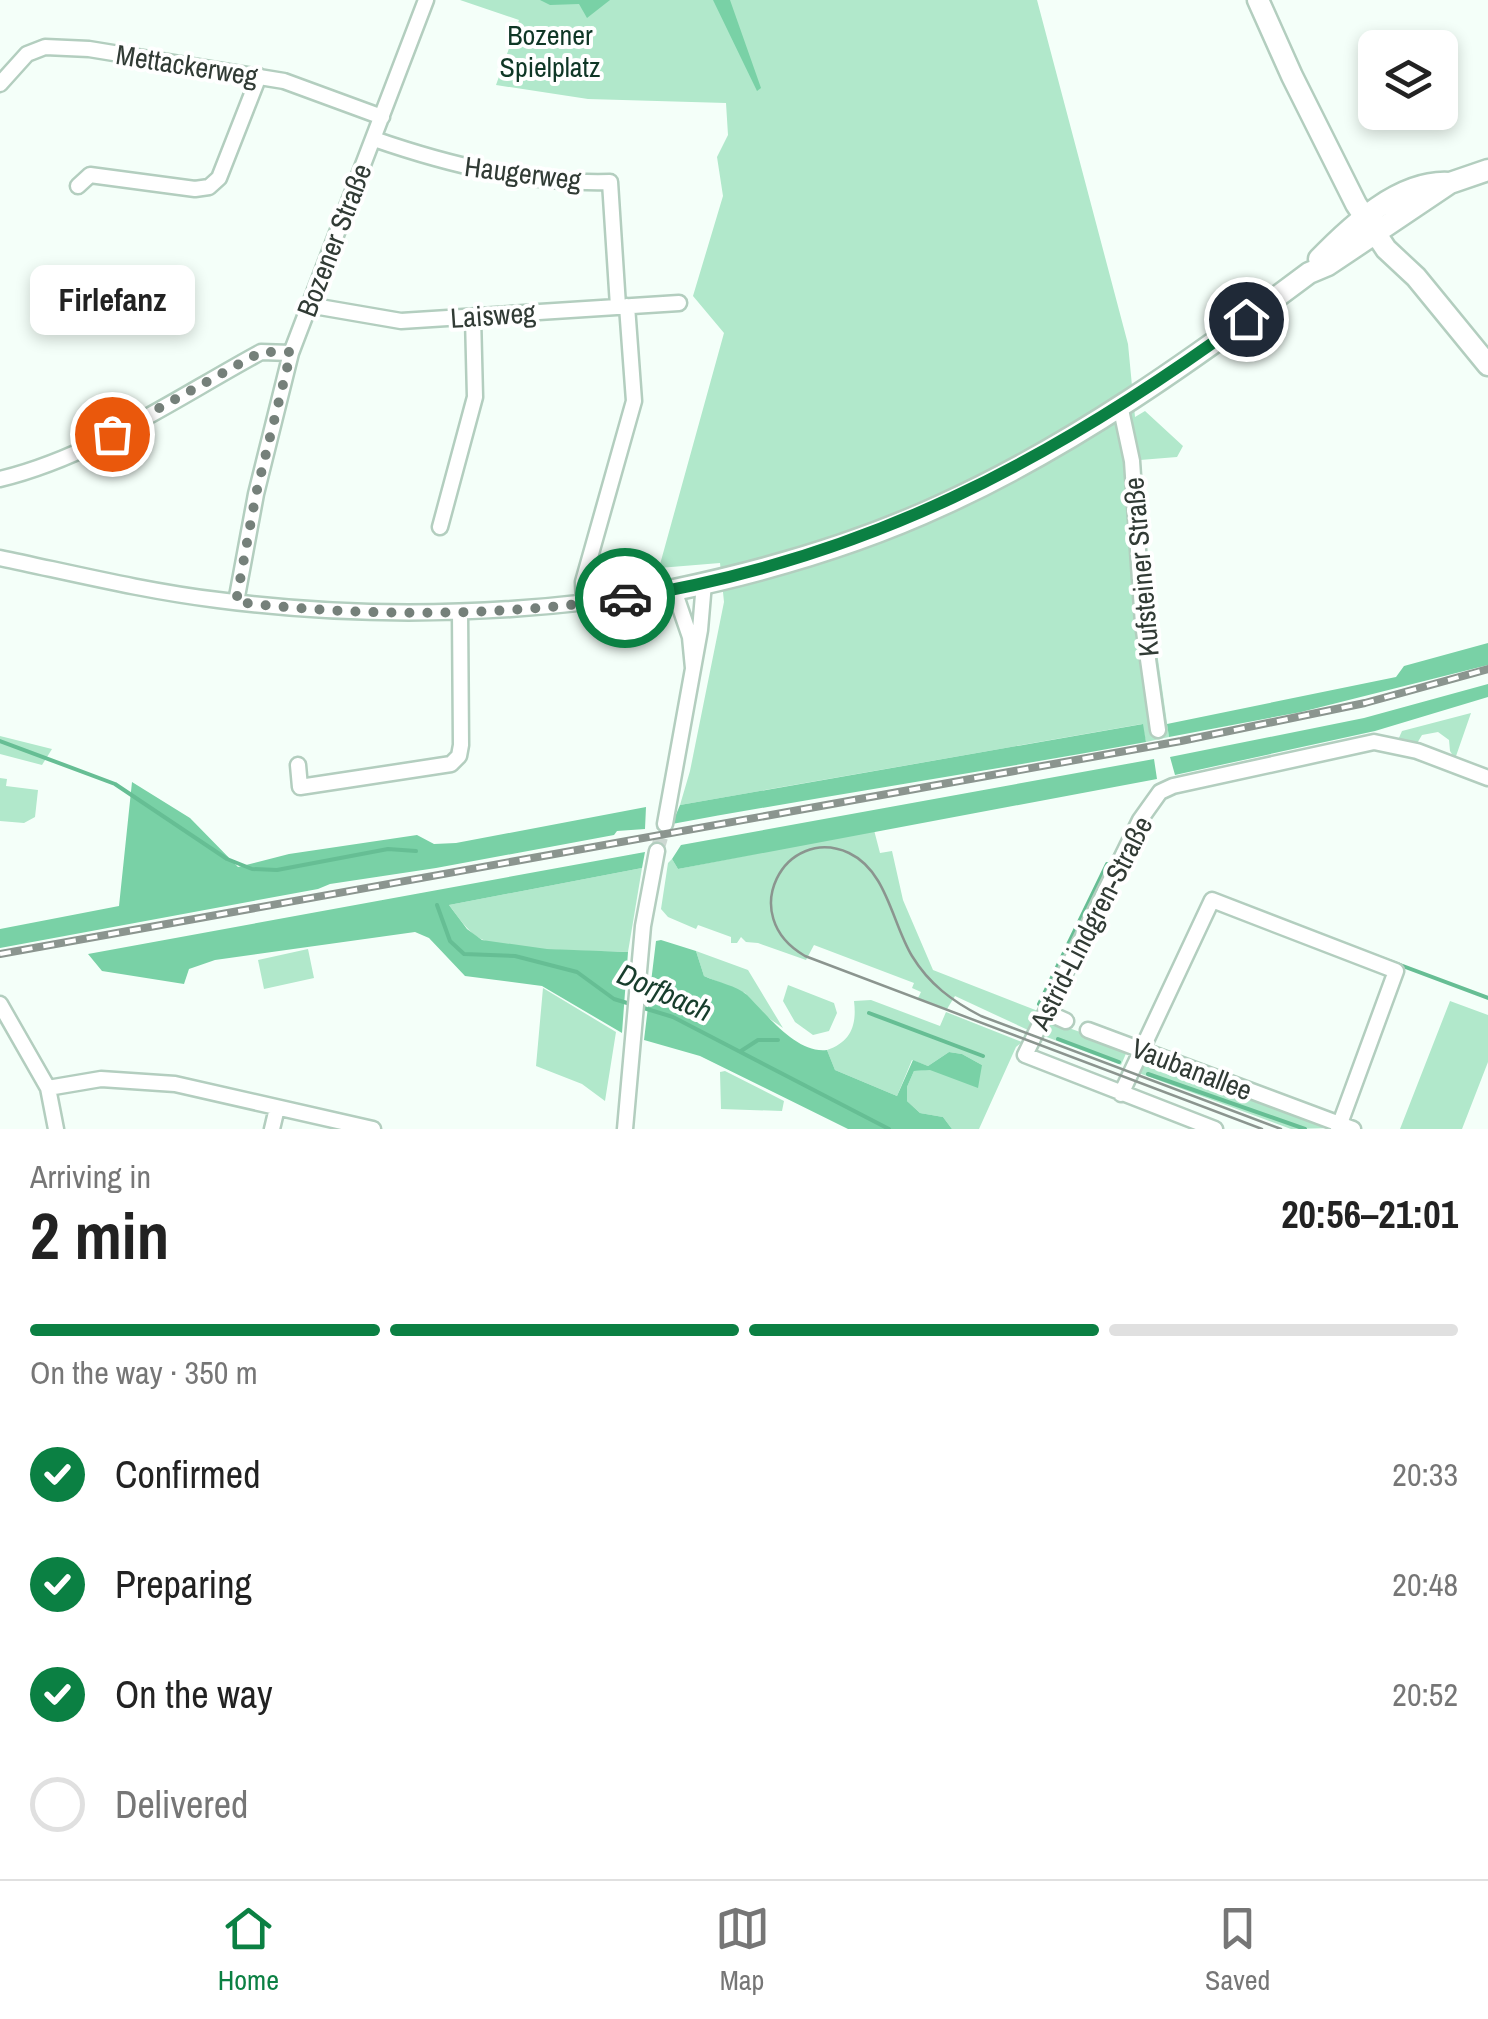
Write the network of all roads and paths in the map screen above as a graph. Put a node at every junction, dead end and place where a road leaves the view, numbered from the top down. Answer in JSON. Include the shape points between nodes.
{"nodes":[{"id":1,"x":426,"y":0,"type":"edge"},
{"id":2,"x":1258,"y":0,"type":"edge"},
{"id":3,"x":258,"y":76,"type":"junction"},
{"id":4,"x":0,"y":84,"type":"edge"},
{"id":5,"x":382,"y":117,"type":"junction"},
{"id":6,"x":374,"y":139,"type":"junction"},
{"id":7,"x":1488,"y":170,"type":"edge"},
{"id":8,"x":78,"y":186,"type":"dead end"},
{"id":9,"x":1377,"y":221,"type":"junction"},
{"id":10,"x":679,"y":303,"type":"dead end"},
{"id":11,"x":308,"y":305,"type":"junction"},
{"id":12,"x":622,"y":306,"type":"junction"},
{"id":13,"x":473,"y":317,"type":"junction"},
{"id":14,"x":291,"y":352,"type":"junction"},
{"id":15,"x":1488,"y":365,"type":"edge"},
{"id":16,"x":1120,"y":405,"type":"junction"},
{"id":17,"x":0,"y":479,"type":"edge"},
{"id":18,"x":440,"y":527,"type":"dead end"},
{"id":19,"x":0,"y":558,"type":"edge"},
{"id":20,"x":704,"y":584,"type":"junction"},
{"id":21,"x":674,"y":590,"type":"junction"},
{"id":22,"x":236,"y":602,"type":"junction"},
{"id":23,"x":584,"y":604,"type":"junction"},
{"id":24,"x":460,"y":612,"type":"junction"},
{"id":25,"x":693,"y":668,"type":"junction"},
{"id":26,"x":1158,"y":730,"type":"dead end"},
{"id":27,"x":298,"y":766,"type":"dead end"},
{"id":28,"x":1488,"y":778,"type":"edge"},
{"id":29,"x":665,"y":824,"type":"tunnel mouth"},
{"id":30,"x":657,"y":851,"type":"tunnel mouth"},
{"id":31,"x":0,"y":1004,"type":"edge"},
{"id":32,"x":1046,"y":1012,"type":"junction"},
{"id":33,"x":1066,"y":1021,"type":"dead end"},
{"id":34,"x":1088,"y":1030,"type":"dead end"},
{"id":35,"x":1140,"y":1049,"type":"junction"},
{"id":36,"x":1025,"y":1055,"type":"joint"},
{"id":37,"x":48,"y":1088,"type":"junction"},
{"id":38,"x":1121,"y":1094,"type":"junction"},
{"id":39,"x":277,"y":1108,"type":"junction"},
{"id":40,"x":1344,"y":1127,"type":"edge"},
{"id":41,"x":1209,"y":1128,"type":"edge"},
{"id":42,"x":56,"y":1129,"type":"edge"},
{"id":43,"x":272,"y":1129,"type":"edge"},
{"id":44,"x":373,"y":1129,"type":"edge"},
{"id":45,"x":625,"y":1129,"type":"edge"}],
"edges":[{"from":1,"to":5,"type":"street","name":"Bozener Straße"},
{"from":2,"to":9,"type":"street","via":[[1329,147]]},
{"from":3,"to":4,"type":"street","name":"Mettackerweg","via":[[45,47],[26,54]]},
{"from":3,"to":5,"type":"street","name":"Mettackerweg"},
{"from":3,"to":8,"type":"street","via":[[219,178],[209,188],[90,176]]},
{"from":5,"to":6,"type":"street","name":"Bozener Straße"},
{"from":6,"to":11,"type":"street","name":"Bozener Straße"},
{"from":6,"to":12,"type":"street","name":"Haugerweg","via":[[480,171],[610,182]]},
{"from":7,"to":9,"type":"street"},
{"from":9,"to":15,"type":"street"},
{"from":9,"to":16,"type":"street","via":[[1328,265]]},
{"from":10,"to":12,"type":"street","name":"Laisweg"},
{"from":11,"to":13,"type":"street","name":"Laisweg","via":[[401,321]]},
{"from":11,"to":14,"type":"street","name":"Bozener Straße"},
{"from":12,"to":13,"type":"street","name":"Laisweg"},
{"from":12,"to":23,"type":"street","name":"Haugerweg","via":[[634,401],[584,582]]},
{"from":13,"to":18,"type":"street","via":[[475,397]]},
{"from":14,"to":17,"type":"street","via":[[261,352],[82,451]]},
{"from":14,"to":22,"type":"street","name":"Bozener Straße"},
{"from":16,"to":20,"type":"street","via":[[941,506]]},
{"from":16,"to":26,"type":"street","name":"Kufsteiner Straße","via":[[1132,461]]},
{"from":19,"to":22,"type":"street"},
{"from":20,"to":21,"type":"street"},
{"from":20,"to":25,"type":"street"},
{"from":21,"to":23,"type":"street"},
{"from":21,"to":25,"type":"street"},
{"from":22,"to":24,"type":"street","via":[[347,612]]},
{"from":23,"to":24,"type":"street"},
{"from":24,"to":27,"type":"street","via":[[462,745],[452,764],[300,787]]},
{"from":25,"to":29,"type":"street"},
{"from":28,"to":32,"type":"street","name":"Astrid-Lindgren-Straße","via":[[1374,742],[1160,792]]},
{"from":30,"to":45,"type":"street","via":[[643,926]]},
{"from":31,"to":37,"type":"street"},
{"from":32,"to":33,"type":"street"},
{"from":32,"to":36,"type":"street","name":"Astrid-Lindgren-Straße"},
{"from":34,"to":35,"type":"street","name":"Vaubanallee"},
{"from":35,"to":38,"type":"street"},
{"from":35,"to":40,"type":"street","name":"Vaubanallee"},
{"from":35,"to":40,"type":"street","via":[[1212,900],[1396,971]]},
{"from":36,"to":38,"type":"street","name":"Vaubanallee"},
{"from":37,"to":39,"type":"street","via":[[126,1079]]},
{"from":37,"to":42,"type":"street"},
{"from":38,"to":41,"type":"street","name":"Vaubanallee"},
{"from":39,"to":43,"type":"street"},
{"from":39,"to":44,"type":"street"}]}
